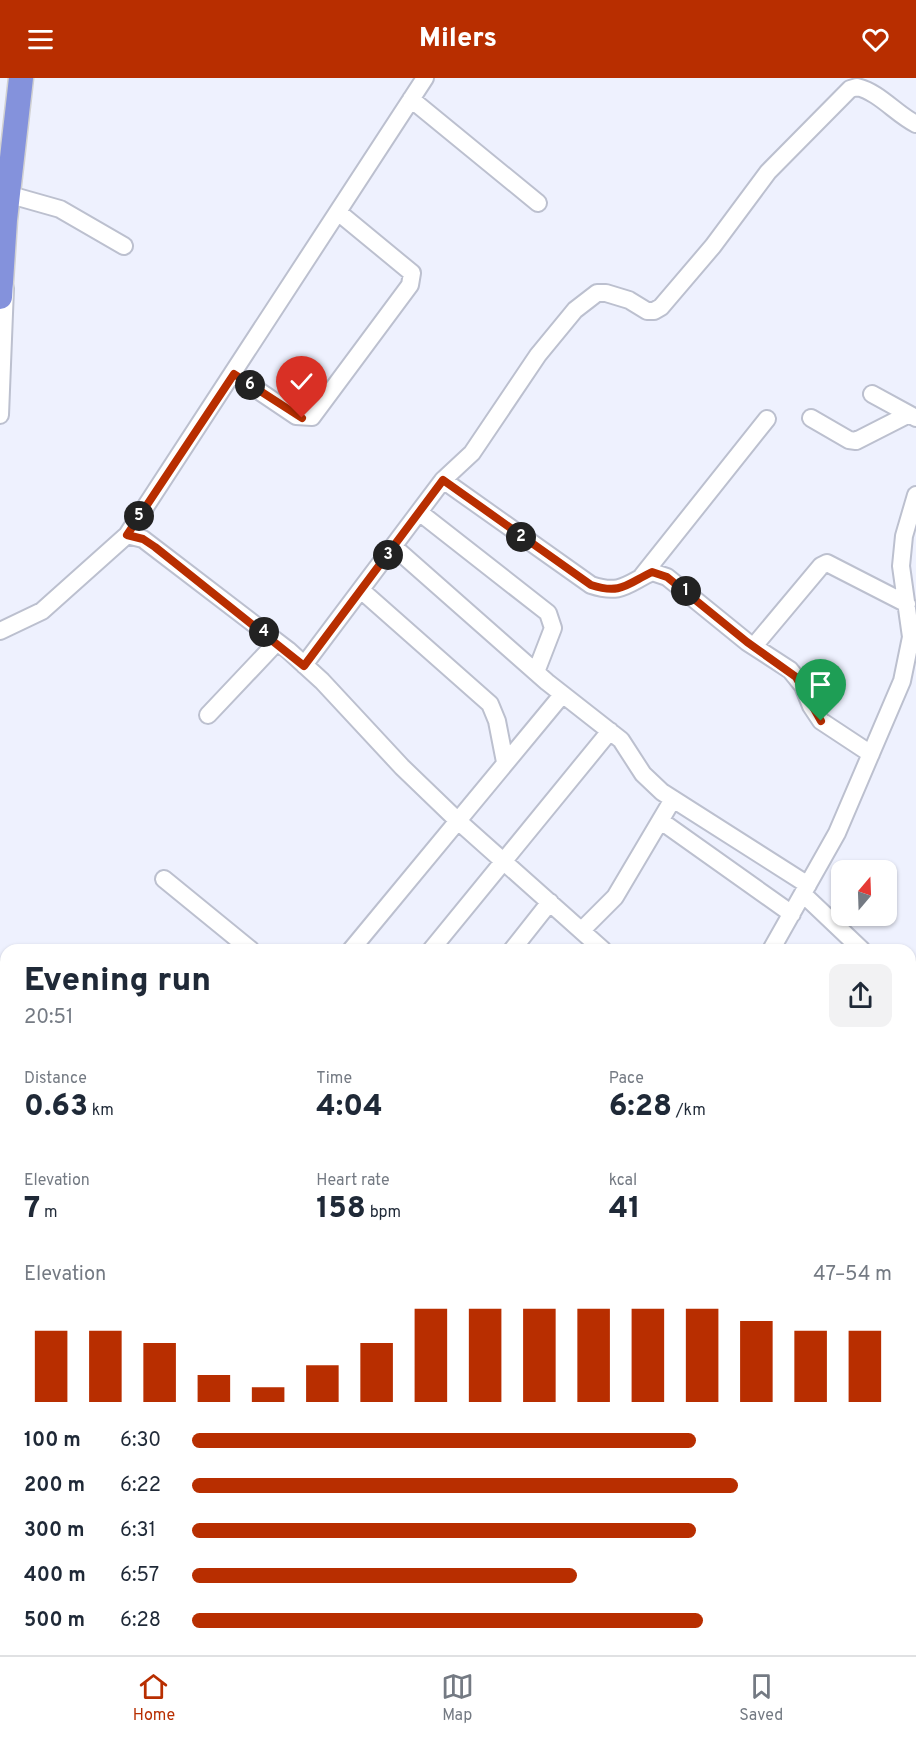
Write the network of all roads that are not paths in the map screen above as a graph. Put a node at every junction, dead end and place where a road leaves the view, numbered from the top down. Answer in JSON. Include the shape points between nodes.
{"nodes":[{"id":1,"x":21,"y":78,"type":"edge"},
{"id":2,"x":425,"y":78,"type":"edge"},
{"id":3,"x":411,"y":99,"type":"junction"},
{"id":4,"x":916,"y":124,"type":"edge"},
{"id":5,"x":7,"y":186,"type":"edge"},
{"id":6,"x":538,"y":203,"type":"dead end"},
{"id":7,"x":338,"y":212,"type":"junction"},
{"id":8,"x":124,"y":246,"type":"dead end"},
{"id":9,"x":0,"y":297,"type":"edge"},
{"id":10,"x":234,"y":374,"type":"junction"},
{"id":11,"x":872,"y":394,"type":"dead end"},
{"id":12,"x":0,"y":415,"type":"edge"},
{"id":13,"x":912,"y":416,"type":"edge"},
{"id":14,"x":811,"y":418,"type":"dead end"},
{"id":15,"x":767,"y":419,"type":"dead end"},
{"id":16,"x":443,"y":480,"type":"junction"},
{"id":17,"x":916,"y":495,"type":"edge"},
{"id":18,"x":419,"y":512,"type":"junction"},
{"id":19,"x":127,"y":535,"type":"junction"},
{"id":20,"x":394,"y":547,"type":"junction"},
{"id":21,"x":642,"y":577,"type":"junction"},
{"id":22,"x":361,"y":591,"type":"junction"},
{"id":23,"x":907,"y":604,"type":"junction"},
{"id":24,"x":0,"y":631,"type":"edge"},
{"id":25,"x":277,"y":642,"type":"junction"},
{"id":26,"x":754,"y":646,"type":"junction"},
{"id":27,"x":913,"y":650,"type":"edge"},
{"id":28,"x":304,"y":666,"type":"junction"},
{"id":29,"x":536,"y":672,"type":"junction"},
{"id":30,"x":562,"y":694,"type":"junction"},
{"id":31,"x":208,"y":715,"type":"dead end"},
{"id":32,"x":610,"y":731,"type":"junction"},
{"id":33,"x":871,"y":754,"type":"junction"},
{"id":34,"x":505,"y":762,"type":"junction"},
{"id":35,"x":673,"y":799,"type":"junction"},
{"id":36,"x":457,"y":820,"type":"junction"},
{"id":37,"x":661,"y":821,"type":"junction"},
{"id":38,"x":504,"y":861,"type":"junction"},
{"id":39,"x":164,"y":879,"type":"dead end"},
{"id":40,"x":805,"y":890,"type":"junction"},
{"id":41,"x":550,"y":902,"type":"junction"},
{"id":42,"x":792,"y":914,"type":"junction"},
{"id":43,"x":582,"y":930,"type":"junction"},
{"id":44,"x":232,"y":944,"type":"edge"},
{"id":45,"x":356,"y":944,"type":"edge"},
{"id":46,"x":436,"y":944,"type":"edge"},
{"id":47,"x":517,"y":944,"type":"edge"},
{"id":48,"x":597,"y":944,"type":"edge"},
{"id":49,"x":774,"y":944,"type":"edge"},
{"id":50,"x":856,"y":944,"type":"edge"}],
"edges":[{"from":1,"to":5,"type":"highway"},
{"from":2,"to":3,"type":"street"},
{"from":3,"to":6,"type":"street"},
{"from":3,"to":7,"type":"street"},
{"from":4,"to":16,"type":"street","via":[[872,93],[857,87],[850,89],[768,172],[661,307],[647,311],[629,300],[597,293],[575,310],[538,355],[472,453]]},
{"from":5,"to":8,"type":"street","via":[[69,213]]},
{"from":5,"to":9,"type":"highway"},
{"from":5,"to":12,"type":"street"},
{"from":7,"to":10,"type":"street"},
{"from":7,"to":10,"type":"street","via":[[412,273],[410,285],[312,417],[296,416]]},
{"from":10,"to":19,"type":"street"},
{"from":11,"to":13,"type":"street"},
{"from":13,"to":14,"type":"street","via":[[856,441]]},
{"from":15,"to":21,"type":"street"},
{"from":16,"to":18,"type":"street"},
{"from":16,"to":21,"type":"street","via":[[580,580],[603,589],[621,590]]},
{"from":17,"to":23,"type":"street","via":[[902,550],[901,578]]},
{"from":18,"to":20,"type":"street"},
{"from":18,"to":29,"type":"street","via":[[548,613],[553,628]]},
{"from":19,"to":24,"type":"street","via":[[42,611]]},
{"from":19,"to":25,"type":"street","via":[[155,547]]},
{"from":20,"to":22,"type":"street"},
{"from":20,"to":29,"type":"street"},
{"from":21,"to":26,"type":"street","via":[[652,572],[667,577]]},
{"from":22,"to":28,"type":"street"},
{"from":22,"to":34,"type":"street","via":[[490,704]]},
{"from":23,"to":26,"type":"street","via":[[827,563]]},
{"from":23,"to":27,"type":"street"},
{"from":25,"to":28,"type":"street"},
{"from":25,"to":31,"type":"street"},
{"from":26,"to":33,"type":"street","via":[[796,677],[821,721]]},
{"from":27,"to":33,"type":"street"},
{"from":28,"to":36,"type":"street"},
{"from":29,"to":30,"type":"street"},
{"from":30,"to":32,"type":"street"},
{"from":30,"to":34,"type":"street"},
{"from":32,"to":35,"type":"street","via":[[629,749],[652,783]]},
{"from":32,"to":38,"type":"street"},
{"from":33,"to":40,"type":"street","via":[[837,833]]},
{"from":34,"to":36,"type":"street"},
{"from":35,"to":37,"type":"street"},
{"from":35,"to":40,"type":"street"},
{"from":36,"to":38,"type":"street"},
{"from":36,"to":45,"type":"street"},
{"from":37,"to":42,"type":"street"},
{"from":37,"to":43,"type":"street","via":[[615,897]]},
{"from":38,"to":41,"type":"street"},
{"from":38,"to":46,"type":"street"},
{"from":39,"to":44,"type":"street"},
{"from":40,"to":42,"type":"street"},
{"from":40,"to":50,"type":"street"},
{"from":41,"to":43,"type":"street"},
{"from":41,"to":47,"type":"street"},
{"from":42,"to":49,"type":"street"},
{"from":43,"to":48,"type":"street"}]}
